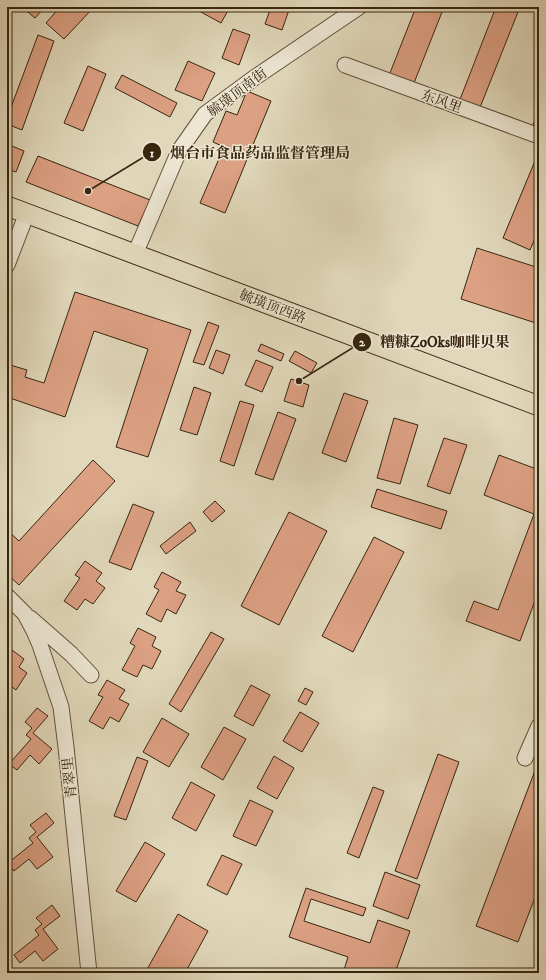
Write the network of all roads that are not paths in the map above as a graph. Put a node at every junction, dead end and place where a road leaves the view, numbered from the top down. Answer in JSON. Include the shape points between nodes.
{"nodes":[{"id":1,"x":359,"y":7,"type":"edge"},
{"id":2,"x":345,"y":65,"type":"dead end"},
{"id":3,"x":539,"y":136,"type":"edge"},
{"id":4,"x":7,"y":206,"type":"edge"},
{"id":5,"x":27,"y":213,"type":"junction"},
{"id":6,"x":135,"y":254,"type":"junction"},
{"id":7,"x":7,"y":265,"type":"edge"},
{"id":8,"x":539,"y":406,"type":"edge"},
{"id":9,"x":7,"y":596,"type":"edge"},
{"id":10,"x":25,"y":614,"type":"junction"},
{"id":11,"x":91,"y":675,"type":"dead end"},
{"id":12,"x":539,"y":726,"type":"edge"},
{"id":13,"x":525,"y":758,"type":"dead end"},
{"id":14,"x":89,"y":973,"type":"edge"}],
"edges":[{"from":1,"to":6,"type":"street","name":"毓璜顶南街","via":[[205,114],[179,151]]},
{"from":2,"to":3,"type":"street","name":"东风里"},
{"from":4,"to":5,"type":"main road","name":"毓璜顶西路"},
{"from":5,"to":6,"type":"main road","name":"毓璜顶西路"},
{"from":5,"to":7,"type":"street"},
{"from":6,"to":8,"type":"main road","name":"毓璜顶西路"},
{"from":9,"to":10,"type":"street","name":"青翠里"},
{"from":10,"to":11,"type":"street"},
{"from":10,"to":14,"type":"street","name":"青翠里","via":[[40,645],[61,707]]},
{"from":12,"to":13,"type":"street"}]}
